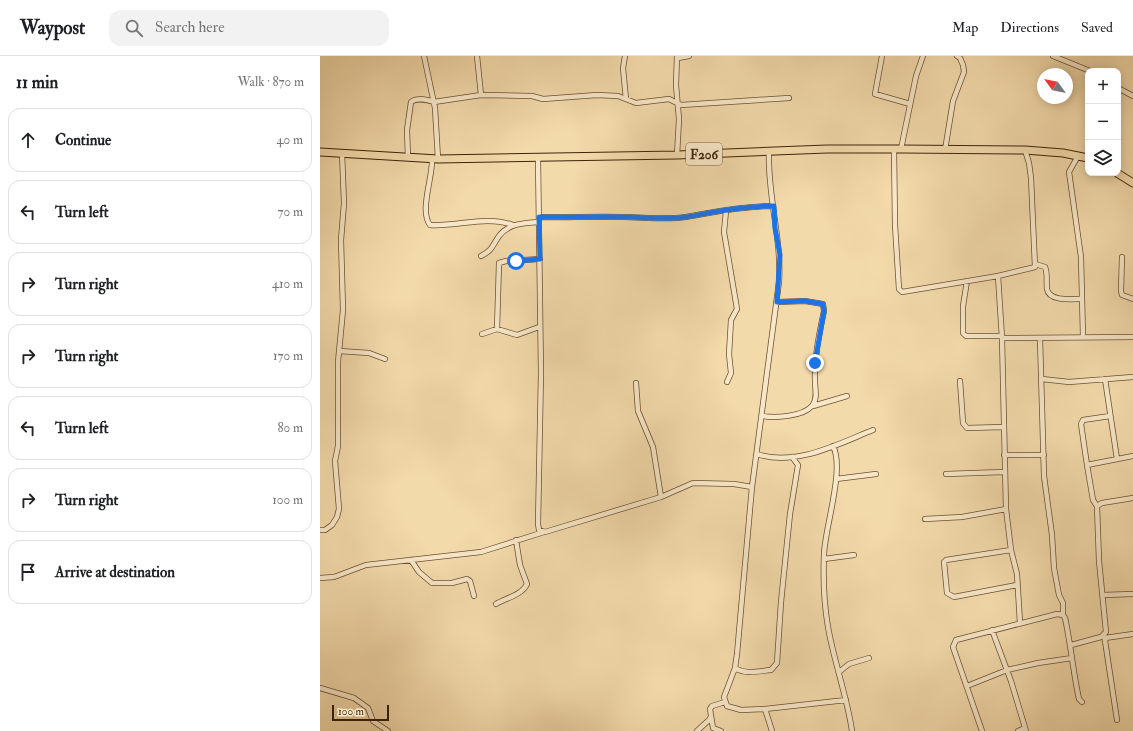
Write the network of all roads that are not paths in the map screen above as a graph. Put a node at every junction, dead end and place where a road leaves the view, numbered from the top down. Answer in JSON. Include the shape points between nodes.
{"nodes":[{"id":1,"x":424,"y":56,"type":"edge"},
{"id":2,"x":477,"y":56,"type":"edge"},
{"id":3,"x":625,"y":56,"type":"edge"},
{"id":4,"x":689,"y":56,"type":"edge"},
{"id":5,"x":882,"y":56,"type":"edge"},
{"id":6,"x":923,"y":56,"type":"edge"},
{"id":7,"x":957,"y":56,"type":"edge"},
{"id":8,"x":678,"y":57,"type":"edge"},
{"id":9,"x":1056,"y":57,"type":"edge"},
{"id":10,"x":1085,"y":69,"type":"edge"},
{"id":11,"x":1121,"y":90,"type":"edge"},
{"id":12,"x":481,"y":95,"type":"junction"},
{"id":13,"x":1133,"y":96,"type":"edge"},
{"id":14,"x":789,"y":98,"type":"dead end"},
{"id":15,"x":626,"y":99,"type":"junction"},
{"id":16,"x":434,"y":102,"type":"junction"},
{"id":17,"x":677,"y":102,"type":"junction"},
{"id":18,"x":910,"y":104,"type":"junction"},
{"id":19,"x":898,"y":149,"type":"junction"},
{"id":20,"x":945,"y":150,"type":"junction"},
{"id":21,"x":1025,"y":150,"type":"junction"},
{"id":22,"x":769,"y":151,"type":"junction"},
{"id":23,"x":320,"y":152,"type":"edge"},
{"id":24,"x":342,"y":153,"type":"junction"},
{"id":25,"x":677,"y":155,"type":"junction"},
{"id":26,"x":1079,"y":155,"type":"junction"},
{"id":27,"x":1085,"y":157,"type":"edge"},
{"id":28,"x":408,"y":158,"type":"junction"},
{"id":29,"x":435,"y":159,"type":"junction"},
{"id":30,"x":538,"y":159,"type":"junction"},
{"id":31,"x":1121,"y":176,"type":"edge"},
{"id":32,"x":1133,"y":183,"type":"edge"},
{"id":33,"x":774,"y":206,"type":"junction"},
{"id":34,"x":726,"y":211,"type":"junction"},
{"id":35,"x":539,"y":219,"type":"junction"},
{"id":36,"x":513,"y":225,"type":"junction"},
{"id":37,"x":481,"y":256,"type":"dead end"},
{"id":38,"x":1122,"y":257,"type":"dead end"},
{"id":39,"x":540,"y":259,"type":"junction"},
{"id":40,"x":1035,"y":264,"type":"junction"},
{"id":41,"x":998,"y":276,"type":"junction"},
{"id":42,"x":967,"y":280,"type":"junction"},
{"id":43,"x":1082,"y":299,"type":"junction"},
{"id":44,"x":1133,"y":299,"type":"edge"},
{"id":45,"x":777,"y":302,"type":"junction"},
{"id":46,"x":539,"y":327,"type":"junction"},
{"id":47,"x":497,"y":329,"type":"junction"},
{"id":48,"x":482,"y":334,"type":"dead end"},
{"id":49,"x":1002,"y":337,"type":"junction"},
{"id":50,"x":1083,"y":337,"type":"junction"},
{"id":51,"x":1133,"y":337,"type":"edge"},
{"id":52,"x":1040,"y":339,"type":"junction"},
{"id":53,"x":339,"y":351,"type":"junction"},
{"id":54,"x":385,"y":359,"type":"dead end"},
{"id":55,"x":1133,"y":377,"type":"edge"},
{"id":56,"x":1042,"y":379,"type":"junction"},
{"id":57,"x":1105,"y":379,"type":"junction"},
{"id":58,"x":960,"y":381,"type":"dead end"},
{"id":59,"x":636,"y":382,"type":"dead end"},
{"id":60,"x":727,"y":382,"type":"dead end"},
{"id":61,"x":847,"y":396,"type":"dead end"},
{"id":62,"x":813,"y":406,"type":"junction"},
{"id":63,"x":762,"y":416,"type":"junction"},
{"id":64,"x":1110,"y":416,"type":"junction"},
{"id":65,"x":1003,"y":427,"type":"junction"},
{"id":66,"x":873,"y":430,"type":"dead end"},
{"id":67,"x":833,"y":446,"type":"junction"},
{"id":68,"x":757,"y":454,"type":"junction"},
{"id":69,"x":1044,"y":455,"type":"junction"},
{"id":70,"x":1004,"y":456,"type":"junction"},
{"id":71,"x":1133,"y":456,"type":"edge"},
{"id":72,"x":792,"y":457,"type":"junction"},
{"id":73,"x":1117,"y":459,"type":"junction"},
{"id":74,"x":1087,"y":465,"type":"junction"},
{"id":75,"x":1004,"y":472,"type":"junction"},
{"id":76,"x":876,"y":474,"type":"dead end"},
{"id":77,"x":946,"y":474,"type":"dead end"},
{"id":78,"x":836,"y":479,"type":"junction"},
{"id":79,"x":752,"y":487,"type":"junction"},
{"id":80,"x":661,"y":497,"type":"junction"},
{"id":81,"x":1133,"y":498,"type":"edge"},
{"id":82,"x":1097,"y":506,"type":"junction"},
{"id":83,"x":1006,"y":509,"type":"junction"},
{"id":84,"x":925,"y":519,"type":"dead end"},
{"id":85,"x":320,"y":530,"type":"edge"},
{"id":86,"x":544,"y":532,"type":"junction"},
{"id":87,"x":516,"y":540,"type":"junction"},
{"id":88,"x":1011,"y":550,"type":"junction"},
{"id":89,"x":854,"y":555,"type":"dead end"},
{"id":90,"x":824,"y":559,"type":"junction"},
{"id":91,"x":411,"y":560,"type":"junction"},
{"id":92,"x":320,"y":578,"type":"edge"},
{"id":93,"x":1017,"y":585,"type":"junction"},
{"id":94,"x":1133,"y":594,"type":"edge"},
{"id":95,"x":1103,"y":595,"type":"junction"},
{"id":96,"x":474,"y":596,"type":"dead end"},
{"id":97,"x":496,"y":604,"type":"dead end"},
{"id":98,"x":1063,"y":615,"type":"junction"},
{"id":99,"x":1020,"y":623,"type":"junction"},
{"id":100,"x":992,"y":630,"type":"junction"},
{"id":101,"x":1133,"y":634,"type":"edge"},
{"id":102,"x":1104,"y":636,"type":"junction"},
{"id":103,"x":1071,"y":645,"type":"junction"},
{"id":104,"x":869,"y":658,"type":"dead end"},
{"id":105,"x":1072,"y":658,"type":"junction"},
{"id":106,"x":734,"y":668,"type":"junction"},
{"id":107,"x":1007,"y":670,"type":"junction"},
{"id":108,"x":839,"y":672,"type":"junction"},
{"id":109,"x":967,"y":686,"type":"junction"},
{"id":110,"x":320,"y":688,"type":"edge"},
{"id":111,"x":846,"y":700,"type":"junction"},
{"id":112,"x":724,"y":702,"type":"junction"},
{"id":113,"x":1082,"y":702,"type":"dead end"},
{"id":114,"x":766,"y":709,"type":"junction"},
{"id":115,"x":710,"y":716,"type":"junction"},
{"id":116,"x":1117,"y":720,"type":"dead end"},
{"id":117,"x":1025,"y":730,"type":"edge"},
{"id":118,"x":388,"y":731,"type":"edge"},
{"id":119,"x":697,"y":731,"type":"edge"},
{"id":120,"x":721,"y":731,"type":"edge"},
{"id":121,"x":772,"y":731,"type":"edge"},
{"id":122,"x":852,"y":731,"type":"edge"},
{"id":123,"x":982,"y":731,"type":"edge"},
{"id":124,"x":1018,"y":731,"type":"edge"}],
"edges":[{"from":1,"to":16,"type":"street"},
{"from":2,"to":12,"type":"street"},
{"from":3,"to":15,"type":"street","via":[[623,68]]},
{"from":4,"to":8,"type":"street"},
{"from":5,"to":18,"type":"street","via":[[875,94]]},
{"from":6,"to":18,"type":"street"},
{"from":7,"to":20,"type":"street","via":[[963,64],[964,72],[953,101]]},
{"from":8,"to":17,"type":"street"},
{"from":9,"to":10,"type":"street"},
{"from":11,"to":13,"type":"street"},
{"from":12,"to":15,"type":"street","via":[[532,96],[543,99],[618,96]]},
{"from":12,"to":16,"type":"street"},
{"from":14,"to":17,"type":"street","via":[[681,105]]},
{"from":15,"to":17,"type":"street","via":[[636,103],[669,99]]},
{"from":16,"to":28,"type":"street","via":[[411,102],[407,130]]},
{"from":16,"to":29,"type":"street"},
{"from":17,"to":25,"type":"street"},
{"from":18,"to":19,"type":"street"},
{"from":19,"to":20,"type":"main road","number":"F206"},
{"from":19,"to":22,"type":"main road","number":"F206"},
{"from":19,"to":42,"type":"street","via":[[895,225],[899,289],[902,292]]},
{"from":20,"to":21,"type":"main road","number":"F206"},
{"from":21,"to":26,"type":"main road","number":"F206"},
{"from":21,"to":40,"type":"street","via":[[1031,178]]},
{"from":22,"to":25,"type":"main road","number":"F206"},
{"from":22,"to":33,"type":"street","via":[[769,179]]},
{"from":23,"to":24,"type":"main road","number":"F206"},
{"from":24,"to":28,"type":"main road","number":"F206"},
{"from":24,"to":53,"type":"street","via":[[344,203]]},
{"from":25,"to":30,"type":"main road","number":"F206"},
{"from":26,"to":27,"type":"main road","number":"F206"},
{"from":26,"to":43,"type":"street","via":[[1069,172],[1079,244]]},
{"from":28,"to":29,"type":"main road","number":"F206"},
{"from":29,"to":30,"type":"main road","number":"F206"},
{"from":29,"to":36,"type":"street","via":[[426,210],[426,220],[430,225],[448,225],[473,220],[499,221]]},
{"from":30,"to":35,"type":"street"},
{"from":31,"to":32,"type":"main road"},
{"from":33,"to":34,"type":"street"},
{"from":33,"to":45,"type":"street","via":[[780,255]]},
{"from":34,"to":35,"type":"street","via":[[685,217]]},
{"from":34,"to":60,"type":"street","via":[[724,232],[737,309],[731,320],[731,373]]},
{"from":35,"to":36,"type":"street"},
{"from":35,"to":39,"type":"street"},
{"from":36,"to":37,"type":"street","via":[[499,236],[491,251]]},
{"from":38,"to":44,"type":"street","via":[[1121,292],[1122,295]]},
{"from":39,"to":46,"type":"street"},
{"from":39,"to":47,"type":"street","via":[[499,263]]},
{"from":40,"to":41,"type":"street","via":[[1032,268]]},
{"from":40,"to":43,"type":"street","via":[[1045,267],[1047,291],[1050,296]]},
{"from":41,"to":42,"type":"street"},
{"from":41,"to":49,"type":"street"},
{"from":42,"to":49,"type":"street","via":[[963,306],[963,333],[966,336]]},
{"from":43,"to":50,"type":"street"},
{"from":45,"to":62,"type":"street","via":[[805,301],[823,304],[814,372],[816,394]]},
{"from":45,"to":63,"type":"street"},
{"from":46,"to":47,"type":"street","via":[[516,335]]},
{"from":46,"to":86,"type":"street","via":[[541,373],[538,524],[539,530]]},
{"from":47,"to":48,"type":"street"},
{"from":49,"to":52,"type":"street"},
{"from":49,"to":65,"type":"street"},
{"from":50,"to":51,"type":"street"},
{"from":50,"to":52,"type":"street"},
{"from":52,"to":56,"type":"street"},
{"from":53,"to":54,"type":"street","via":[[369,353]]},
{"from":53,"to":85,"type":"street","via":[[338,446],[335,461],[339,509],[332,525]]},
{"from":55,"to":57,"type":"street"},
{"from":56,"to":57,"type":"street","via":[[1069,382]]},
{"from":56,"to":69,"type":"street"},
{"from":57,"to":64,"type":"street"},
{"from":58,"to":65,"type":"street","via":[[965,426]]},
{"from":59,"to":80,"type":"street","via":[[638,411],[653,447]]},
{"from":61,"to":62,"type":"street"},
{"from":62,"to":63,"type":"street","via":[[784,417]]},
{"from":63,"to":68,"type":"street"},
{"from":64,"to":73,"type":"street"},
{"from":64,"to":74,"type":"street","via":[[1083,420],[1081,424]]},
{"from":65,"to":70,"type":"street"},
{"from":66,"to":67,"type":"street"},
{"from":67,"to":72,"type":"street"},
{"from":67,"to":78,"type":"street","via":[[836,456]]},
{"from":68,"to":72,"type":"street","via":[[778,459]]},
{"from":68,"to":79,"type":"street"},
{"from":69,"to":70,"type":"street"},
{"from":69,"to":98,"type":"street","via":[[1054,568],[1059,595],[1063,602]]},
{"from":70,"to":75,"type":"street"},
{"from":71,"to":73,"type":"street"},
{"from":72,"to":106,"type":"street","via":[[798,464],[790,514],[777,663],[771,670],[746,673]]},
{"from":73,"to":74,"type":"street"},
{"from":74,"to":82,"type":"street","via":[[1093,500]]},
{"from":75,"to":77,"type":"street"},
{"from":75,"to":83,"type":"street"},
{"from":76,"to":78,"type":"street"},
{"from":78,"to":90,"type":"street"},
{"from":79,"to":80,"type":"street","via":[[693,483]]},
{"from":79,"to":106,"type":"street"},
{"from":80,"to":86,"type":"street"},
{"from":81,"to":82,"type":"street"},
{"from":82,"to":95,"type":"street"},
{"from":83,"to":84,"type":"street","via":[[962,517]]},
{"from":83,"to":88,"type":"street"},
{"from":86,"to":87,"type":"street"},
{"from":87,"to":91,"type":"street","via":[[482,552]]},
{"from":87,"to":97,"type":"street","via":[[520,565],[527,584],[519,593]]},
{"from":88,"to":93,"type":"street"},
{"from":88,"to":93,"type":"street","via":[[946,560],[944,562],[947,593],[954,597]]},
{"from":89,"to":90,"type":"street"},
{"from":90,"to":108,"type":"street","via":[[828,627]]},
{"from":91,"to":92,"type":"street","via":[[366,565],[334,577]]},
{"from":91,"to":96,"type":"street","via":[[419,572],[432,583],[452,583],[467,579],[470,581]]},
{"from":93,"to":99,"type":"street"},
{"from":94,"to":95,"type":"street"},
{"from":95,"to":102,"type":"street","via":[[1106,628]]},
{"from":98,"to":99,"type":"street","via":[[1057,614]]},
{"from":98,"to":103,"type":"street"},
{"from":99,"to":100,"type":"street"},
{"from":100,"to":107,"type":"street"},
{"from":100,"to":109,"type":"street","via":[[956,640],[954,643],[953,647]]},
{"from":101,"to":102,"type":"street"},
{"from":102,"to":103,"type":"street"},
{"from":102,"to":116,"type":"street"},
{"from":103,"to":105,"type":"street"},
{"from":104,"to":108,"type":"street","via":[[849,664]]},
{"from":105,"to":107,"type":"street","via":[[1038,662]]},
{"from":105,"to":113,"type":"street","via":[[1074,678]]},
{"from":106,"to":112,"type":"street"},
{"from":107,"to":109,"type":"street"},
{"from":107,"to":117,"type":"street"},
{"from":108,"to":111,"type":"street"},
{"from":109,"to":123,"type":"street"},
{"from":110,"to":118,"type":"street","via":[[354,698],[368,708],[373,721]]},
{"from":111,"to":114,"type":"street"},
{"from":111,"to":122,"type":"street"},
{"from":112,"to":114,"type":"street","via":[[734,709]]},
{"from":112,"to":115,"type":"street","via":[[711,707]]},
{"from":114,"to":121,"type":"street"},
{"from":115,"to":119,"type":"street","via":[[710,720]]},
{"from":115,"to":120,"type":"street","via":[[713,728]]},
{"from":117,"to":124,"type":"street"}]}
